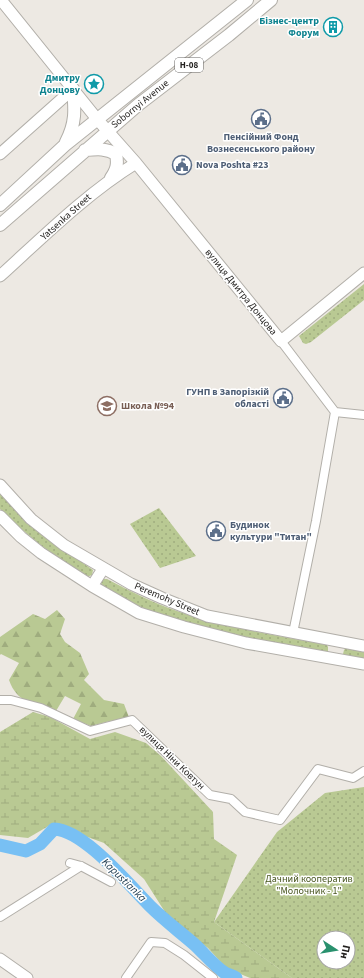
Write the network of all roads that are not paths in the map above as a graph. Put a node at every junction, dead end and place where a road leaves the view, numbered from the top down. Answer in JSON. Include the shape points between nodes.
{"nodes":[{"id":1,"x":1,"y":0,"type":"edge"},
{"id":2,"x":247,"y":0,"type":"edge"},
{"id":3,"x":271,"y":0,"type":"edge"},
{"id":4,"x":73,"y":89,"type":"junction"},
{"id":5,"x":97,"y":119,"type":"junction"},
{"id":6,"x":108,"y":131,"type":"junction"},
{"id":7,"x":65,"y":145,"type":"junction"},
{"id":8,"x":85,"y":150,"type":"junction"},
{"id":9,"x":0,"y":154,"type":"edge"},
{"id":10,"x":116,"y":154,"type":"junction"},
{"id":11,"x":136,"y":163,"type":"junction"},
{"id":12,"x":111,"y":178,"type":"junction"},
{"id":13,"x":0,"y":205,"type":"edge"},
{"id":14,"x":0,"y":225,"type":"edge"},
{"id":15,"x":364,"y":273,"type":"edge"},
{"id":16,"x":0,"y":276,"type":"edge"},
{"id":17,"x":281,"y":341,"type":"junction"},
{"id":18,"x":335,"y":412,"type":"junction"},
{"id":19,"x":364,"y":415,"type":"edge"},
{"id":20,"x":0,"y":486,"type":"edge"},
{"id":21,"x":0,"y":516,"type":"edge"},
{"id":22,"x":103,"y":569,"type":"junction"},
{"id":23,"x":92,"y":586,"type":"junction"},
{"id":24,"x":294,"y":633,"type":"junction"},
{"id":25,"x":338,"y":642,"type":"junction"},
{"id":26,"x":364,"y":646,"type":"edge"},
{"id":27,"x":335,"y":659,"type":"junction"},
{"id":28,"x":364,"y":664,"type":"edge"},
{"id":29,"x":0,"y":700,"type":"edge"},
{"id":30,"x":364,"y":771,"type":"edge"},
{"id":31,"x":70,"y":863,"type":"dead end"},
{"id":32,"x":81,"y":866,"type":"junction"},
{"id":33,"x":111,"y":882,"type":"dead end"},
{"id":34,"x":0,"y":917,"type":"edge"},
{"id":35,"x":0,"y":959,"type":"edge"},
{"id":36,"x":27,"y":978,"type":"edge"},
{"id":37,"x":126,"y":978,"type":"edge"},
{"id":38,"x":213,"y":978,"type":"edge"}],
"edges":[{"from":1,"to":4,"type":"street","name":"вулиця Дмитра Донцова"},
{"from":2,"to":5,"type":"main road","name":"Sobornyi Avenue","number":"Н-08"},
{"from":3,"to":6,"type":"main road","name":"Sobornyi Avenue","number":"Н-08"},
{"from":4,"to":5,"type":"street","name":"вулиця Дмитра Донцова"},
{"from":4,"to":7,"type":"main road","via":[[75,111],[72,131]]},
{"from":4,"to":9,"type":"street"},
{"from":5,"to":6,"type":"street","name":"вулиця Дмитра Донцова"},
{"from":5,"to":7,"type":"main road","name":"Sobornyi Avenue","number":"Н-08"},
{"from":6,"to":8,"type":"main road","name":"Sobornyi Avenue","number":"Н-08"},
{"from":6,"to":11,"type":"street","name":"вулиця Дмитра Донцова"},
{"from":7,"to":13,"type":"main road","number":"Н-08"},
{"from":8,"to":10,"type":"main road","via":[[109,150]]},
{"from":8,"to":14,"type":"main road","number":"Н-08"},
{"from":10,"to":11,"type":"street"},
{"from":10,"to":12,"type":"main road","via":[[118,164]]},
{"from":11,"to":12,"type":"street","name":"Yatsenka Street"},
{"from":11,"to":17,"type":"street","name":"вулиця Дмитра Донцова"},
{"from":12,"to":16,"type":"street","name":"Yatsenka Street"},
{"from":15,"to":17,"type":"street"},
{"from":17,"to":18,"type":"street","name":"вулиця Дмитра Донцова"},
{"from":18,"to":19,"type":"street"},
{"from":18,"to":24,"type":"street"},
{"from":20,"to":22,"type":"street","name":"Peremohy Street","via":[[31,519],[64,545]]},
{"from":21,"to":23,"type":"street","name":"Peremohy Street","via":[[41,553]]},
{"from":22,"to":23,"type":"street"},
{"from":22,"to":24,"type":"street","name":"Peremohy Street","via":[[131,584],[207,616]]},
{"from":23,"to":27,"type":"street","name":"Peremohy Street","via":[[139,613],[184,627],[246,643]]},
{"from":24,"to":25,"type":"street","name":"Peremohy Street"},
{"from":25,"to":26,"type":"street","name":"Peremohy Street"},
{"from":25,"to":27,"type":"street"},
{"from":27,"to":28,"type":"street","name":"Peremohy Street"},
{"from":29,"to":30,"type":"street","name":"вулиця Ніни Ковтун","via":[[11,700],[41,708],[90,731],[132,720],[210,795],[231,799],[245,812],[280,820],[318,768],[353,778]]},
{"from":31,"to":32,"type":"street"},
{"from":32,"to":33,"type":"street"},
{"from":32,"to":34,"type":"street"},
{"from":35,"to":36,"type":"street"},
{"from":37,"to":38,"type":"street","via":[[152,942],[165,943],[184,954]]}]}
